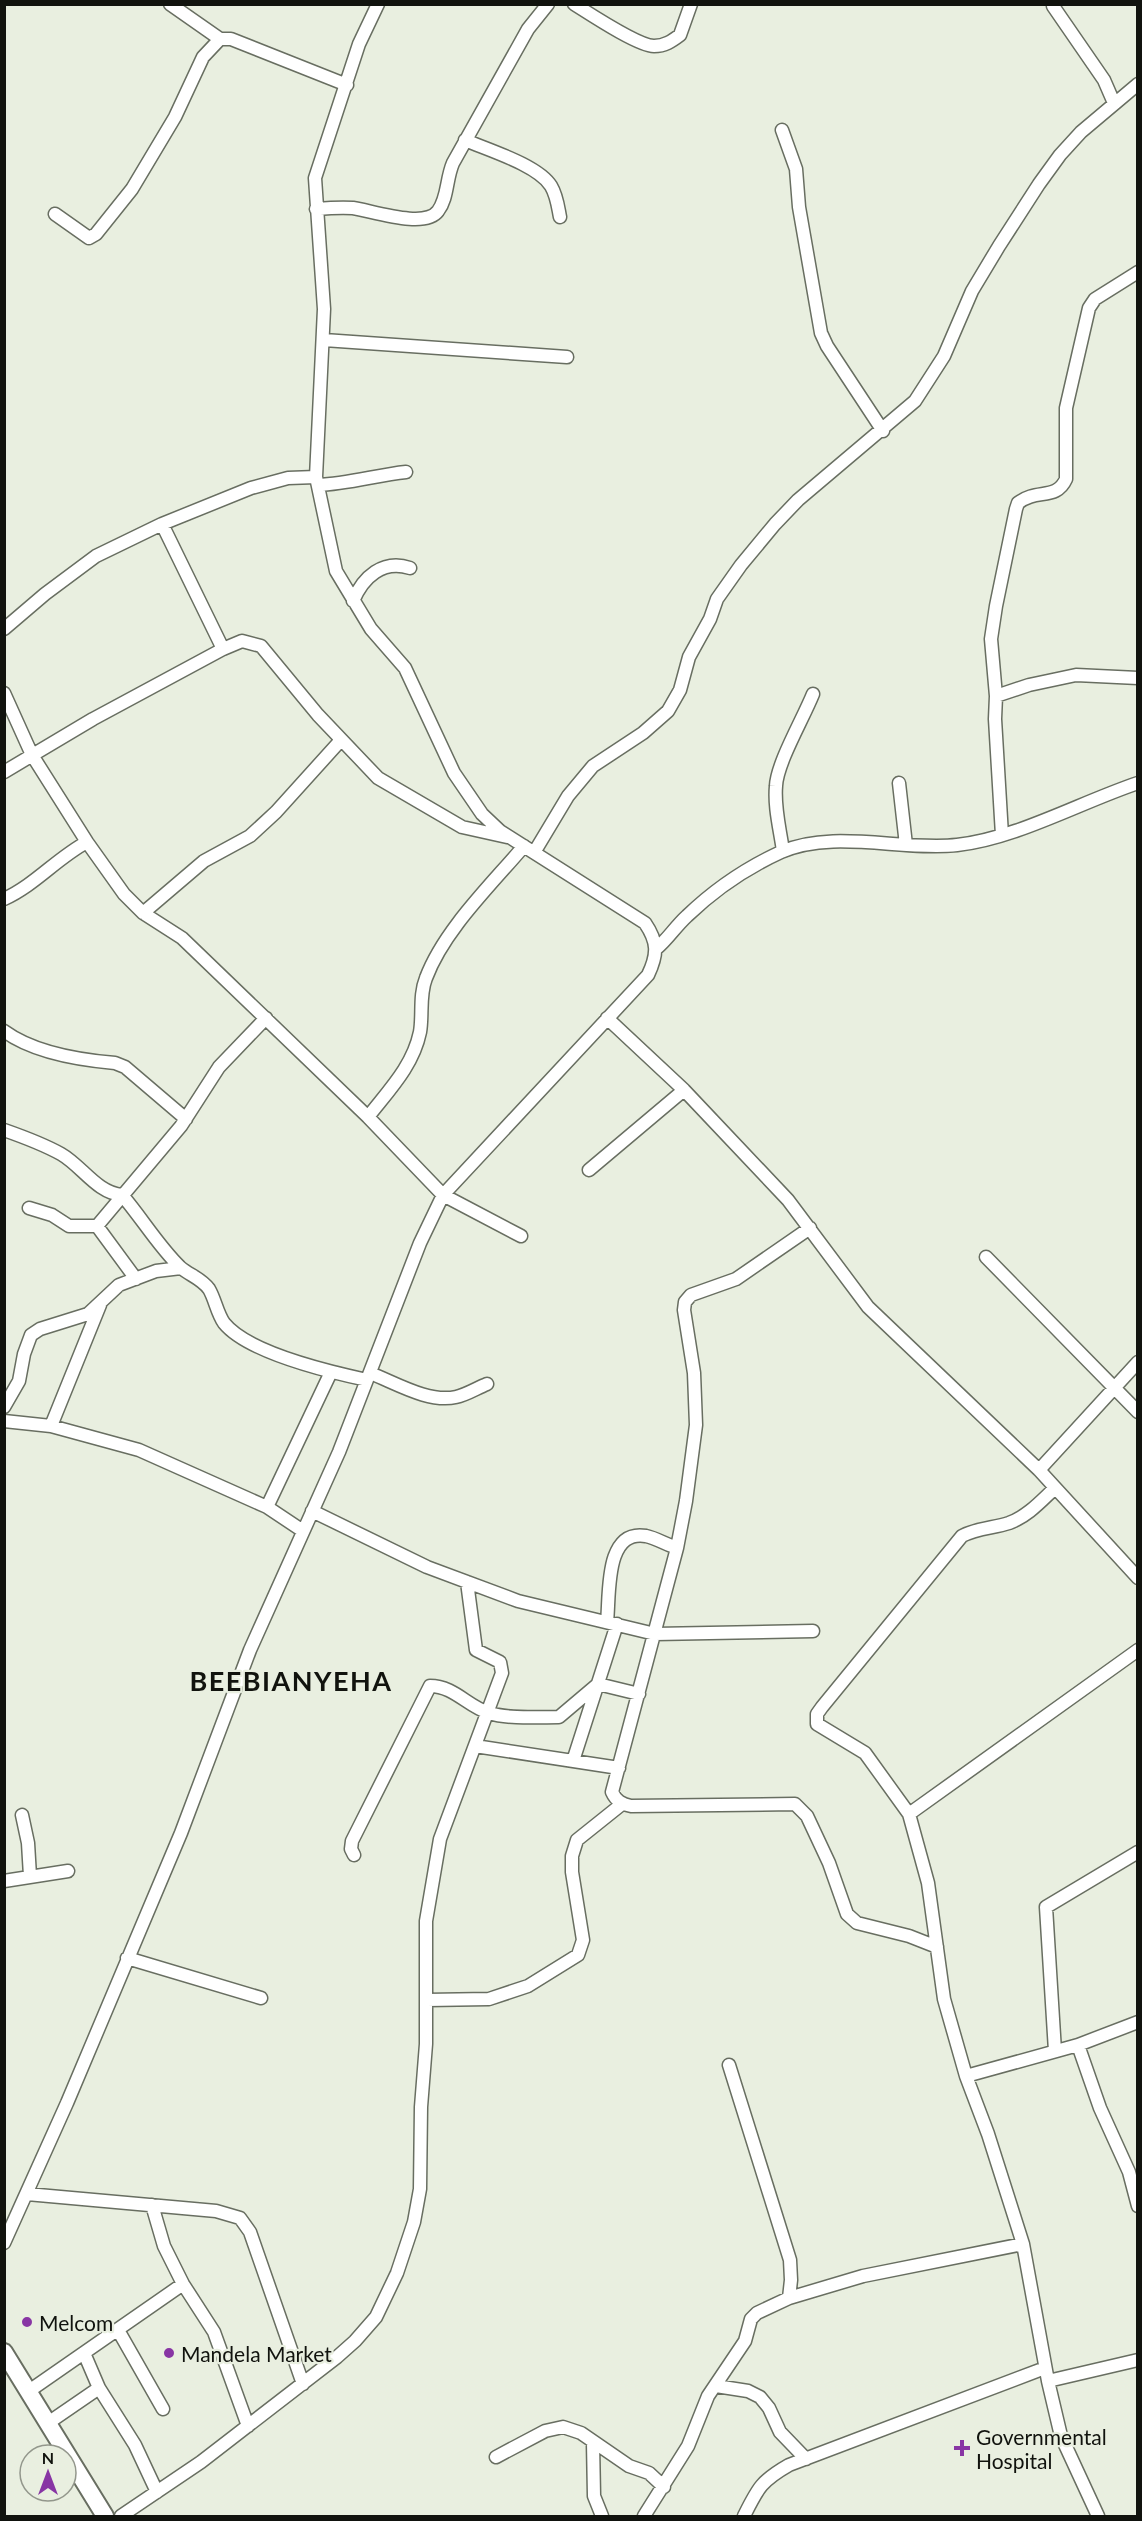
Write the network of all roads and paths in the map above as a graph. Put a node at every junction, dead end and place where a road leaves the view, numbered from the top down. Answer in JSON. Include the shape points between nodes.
{"nodes":[{"id":1,"x":170,"y":4,"type":"edge"},
{"id":2,"x":378,"y":4,"type":"edge"},
{"id":3,"x":548,"y":4,"type":"edge"},
{"id":4,"x":574,"y":4,"type":"edge"},
{"id":5,"x":691,"y":4,"type":"edge"},
{"id":6,"x":1053,"y":6,"type":"dead end"},
{"id":7,"x":220,"y":39,"type":"junction"},
{"id":8,"x":1137,"y":84,"type":"edge"},
{"id":9,"x":347,"y":85,"type":"junction"},
{"id":10,"x":1114,"y":103,"type":"junction"},
{"id":11,"x":782,"y":130,"type":"dead end"},
{"id":12,"x":465,"y":141,"type":"junction"},
{"id":13,"x":316,"y":209,"type":"junction"},
{"id":14,"x":55,"y":214,"type":"dead end"},
{"id":15,"x":560,"y":217,"type":"dead end"},
{"id":16,"x":1137,"y":272,"type":"edge"},
{"id":17,"x":324,"y":340,"type":"junction"},
{"id":18,"x":567,"y":357,"type":"dead end"},
{"id":19,"x":883,"y":431,"type":"junction"},
{"id":20,"x":406,"y":472,"type":"dead end"},
{"id":21,"x":317,"y":481,"type":"junction"},
{"id":22,"x":162,"y":524,"type":"junction"},
{"id":23,"x":410,"y":568,"type":"dead end"},
{"id":24,"x":354,"y":600,"type":"junction"},
{"id":25,"x":4,"y":630,"type":"edge"},
{"id":26,"x":223,"y":649,"type":"junction"},
{"id":27,"x":1137,"y":678,"type":"edge"},
{"id":28,"x":4,"y":693,"type":"edge"},
{"id":29,"x":813,"y":694,"type":"dead end"},
{"id":30,"x":996,"y":696,"type":"junction"},
{"id":31,"x":341,"y":740,"type":"junction"},
{"id":32,"x":32,"y":755,"type":"junction"},
{"id":33,"x":4,"y":772,"type":"edge"},
{"id":34,"x":899,"y":783,"type":"dead end"},
{"id":35,"x":1137,"y":783,"type":"edge"},
{"id":36,"x":1002,"y":835,"type":"junction"},
{"id":37,"x":87,"y":842,"type":"junction"},
{"id":38,"x":524,"y":845,"type":"junction"},
{"id":39,"x":906,"y":845,"type":"junction"},
{"id":40,"x":783,"y":851,"type":"junction"},
{"id":41,"x":4,"y":899,"type":"edge"},
{"id":42,"x":143,"y":913,"type":"junction"},
{"id":43,"x":656,"y":949,"type":"junction"},
{"id":44,"x":266,"y":1018,"type":"junction"},
{"id":45,"x":608,"y":1018,"type":"junction"},
{"id":46,"x":4,"y":1031,"type":"edge"},
{"id":47,"x":684,"y":1090,"type":"junction"},
{"id":48,"x":368,"y":1117,"type":"junction"},
{"id":49,"x":186,"y":1119,"type":"junction"},
{"id":50,"x":4,"y":1130,"type":"edge"},
{"id":51,"x":589,"y":1170,"type":"dead end"},
{"id":52,"x":122,"y":1195,"type":"junction"},
{"id":53,"x":443,"y":1195,"type":"junction"},
{"id":54,"x":29,"y":1208,"type":"dead end"},
{"id":55,"x":97,"y":1226,"type":"junction"},
{"id":56,"x":810,"y":1228,"type":"junction"},
{"id":57,"x":521,"y":1236,"type":"dead end"},
{"id":58,"x":986,"y":1257,"type":"dead end"},
{"id":59,"x":181,"y":1268,"type":"junction"},
{"id":60,"x":136,"y":1279,"type":"junction"},
{"id":61,"x":102,"y":1300,"type":"junction"},
{"id":62,"x":1137,"y":1362,"type":"edge"},
{"id":63,"x":331,"y":1372,"type":"junction"},
{"id":64,"x":369,"y":1377,"type":"junction"},
{"id":65,"x":487,"y":1384,"type":"dead end"},
{"id":66,"x":1113,"y":1389,"type":"junction"},
{"id":67,"x":4,"y":1407,"type":"edge"},
{"id":68,"x":1137,"y":1412,"type":"edge"},
{"id":69,"x":4,"y":1421,"type":"edge"},
{"id":70,"x":51,"y":1426,"type":"junction"},
{"id":71,"x":1039,"y":1470,"type":"junction"},
{"id":72,"x":1055,"y":1488,"type":"junction"},
{"id":73,"x":267,"y":1507,"type":"junction"},
{"id":74,"x":312,"y":1511,"type":"junction"},
{"id":75,"x":303,"y":1531,"type":"junction"},
{"id":76,"x":677,"y":1548,"type":"junction"},
{"id":77,"x":1137,"y":1578,"type":"edge"},
{"id":78,"x":467,"y":1582,"type":"junction"},
{"id":79,"x":612,"y":1623,"type":"junction"},
{"id":80,"x":813,"y":1631,"type":"dead end"},
{"id":81,"x":655,"y":1634,"type":"junction"},
{"id":82,"x":1137,"y":1650,"type":"edge"},
{"id":83,"x":598,"y":1684,"type":"junction"},
{"id":84,"x":639,"y":1694,"type":"junction"},
{"id":85,"x":488,"y":1713,"type":"junction"},
{"id":86,"x":475,"y":1746,"type":"junction"},
{"id":87,"x":573,"y":1761,"type":"junction"},
{"id":88,"x":619,"y":1768,"type":"junction"},
{"id":89,"x":622,"y":1804,"type":"junction"},
{"id":90,"x":909,"y":1814,"type":"junction"},
{"id":91,"x":22,"y":1815,"type":"dead end"},
{"id":92,"x":1137,"y":1852,"type":"edge"},
{"id":93,"x":354,"y":1855,"type":"dead end"},
{"id":94,"x":68,"y":1870,"type":"dead end"},
{"id":95,"x":30,"y":1876,"type":"junction"},
{"id":96,"x":4,"y":1881,"type":"edge"},
{"id":97,"x":937,"y":1947,"type":"junction"},
{"id":98,"x":127,"y":1958,"type":"junction"},
{"id":99,"x":261,"y":1998,"type":"dead end"},
{"id":100,"x":427,"y":2000,"type":"junction"},
{"id":101,"x":1137,"y":2022,"type":"edge"},
{"id":102,"x":1078,"y":2045,"type":"junction"},
{"id":103,"x":1055,"y":2051,"type":"junction"},
{"id":104,"x":729,"y":2065,"type":"dead end"},
{"id":105,"x":966,"y":2076,"type":"junction"},
{"id":106,"x":27,"y":2193,"type":"junction"},
{"id":107,"x":152,"y":2205,"type":"junction"},
{"id":108,"x":1137,"y":2206,"type":"edge"},
{"id":109,"x":4,"y":2243,"type":"edge"},
{"id":110,"x":1023,"y":2244,"type":"junction"},
{"id":111,"x":183,"y":2284,"type":"junction"},
{"id":112,"x":789,"y":2298,"type":"junction"},
{"id":113,"x":118,"y":2330,"type":"junction"},
{"id":114,"x":4,"y":2352,"type":"edge"},
{"id":115,"x":84,"y":2353,"type":"junction"},
{"id":116,"x":1137,"y":2360,"type":"edge"},
{"id":117,"x":1045,"y":2368,"type":"junction"},
{"id":118,"x":1048,"y":2381,"type":"junction"},
{"id":119,"x":303,"y":2384,"type":"junction"},
{"id":120,"x":716,"y":2386,"type":"junction"},
{"id":121,"x":99,"y":2388,"type":"junction"},
{"id":122,"x":29,"y":2391,"type":"junction"},
{"id":123,"x":163,"y":2409,"type":"dead end"},
{"id":124,"x":48,"y":2423,"type":"junction"},
{"id":125,"x":248,"y":2426,"type":"junction"},
{"id":126,"x":593,"y":2443,"type":"junction"},
{"id":127,"x":496,"y":2457,"type":"dead end"},
{"id":128,"x":806,"y":2459,"type":"junction"},
{"id":129,"x":664,"y":2487,"type":"junction"},
{"id":130,"x":157,"y":2492,"type":"junction"},
{"id":131,"x":105,"y":2517,"type":"edge"},
{"id":132,"x":121,"y":2517,"type":"edge"},
{"id":133,"x":602,"y":2517,"type":"edge"},
{"id":134,"x":644,"y":2517,"type":"edge"},
{"id":135,"x":744,"y":2517,"type":"edge"},
{"id":136,"x":1098,"y":2517,"type":"edge"}],
"edges":[{"from":1,"to":7,"type":"street"},
{"from":2,"to":9,"type":"street","via":[[359,44]]},
{"from":3,"to":12,"type":"street","via":[[528,29]]},
{"from":4,"to":5,"type":"street","via":[[653,46],[666,44],[680,35]]},
{"from":6,"to":10,"type":"street","via":[[1104,80]]},
{"from":7,"to":9,"type":"street","via":[[231,39]]},
{"from":7,"to":14,"type":"street","via":[[202,57],[175,117],[132,189],[96,234],[89,238],[81,235]]},
{"from":8,"to":10,"type":"street"},
{"from":9,"to":13,"type":"street","via":[[315,178]]},
{"from":10,"to":19,"type":"street","via":[[1060,155],[999,246],[924,388]]},
{"from":11,"to":19,"type":"street","via":[[796,169],[821,333]]},
{"from":12,"to":13,"type":"street","via":[[448,173],[437,214],[409,220],[350,208]]},
{"from":12,"to":15,"type":"street","via":[[526,166],[551,184]]},
{"from":13,"to":17,"type":"street","via":[[322,253]]},
{"from":16,"to":30,"type":"street","via":[[1106,290],[1089,308],[1066,408],[1066,479],[1062,487],[1057,492],[1031,495],[1018,503],[991,639]]},
{"from":17,"to":18,"type":"street"},
{"from":17,"to":21,"type":"street"},
{"from":19,"to":38,"type":"street","via":[[798,500],[768,532],[717,599],[690,653],[680,690],[668,711],[592,766]]},
{"from":20,"to":21,"type":"street","via":[[344,484]]},
{"from":21,"to":22,"type":"street","via":[[288,478],[251,488]]},
{"from":21,"to":24,"type":"street","via":[[336,571]]},
{"from":22,"to":25,"type":"street","via":[[96,556]]},
{"from":22,"to":26,"type":"street"},
{"from":23,"to":24,"type":"street","via":[[400,564],[374,573],[364,580]]},
{"from":24,"to":38,"type":"street","via":[[371,629],[405,668],[461,784],[490,823]]},
{"from":26,"to":31,"type":"street","via":[[242,641],[261,646]]},
{"from":26,"to":32,"type":"street"},
{"from":27,"to":30,"type":"street","via":[[1076,675]]},
{"from":28,"to":32,"type":"street"},
{"from":29,"to":40,"type":"street","via":[[776,783],[775,807]]},
{"from":30,"to":36,"type":"street"},
{"from":31,"to":38,"type":"street","via":[[378,778],[462,827]]},
{"from":31,"to":42,"type":"street","via":[[250,836],[204,861]]},
{"from":32,"to":33,"type":"street"},
{"from":32,"to":37,"type":"street"},
{"from":34,"to":39,"type":"street"},
{"from":35,"to":36,"type":"street"},
{"from":36,"to":39,"type":"street","via":[[955,846]]},
{"from":37,"to":41,"type":"street","via":[[20,892]]},
{"from":37,"to":42,"type":"street","via":[[114,882]]},
{"from":38,"to":43,"type":"street","via":[[645,923],[654,936]]},
{"from":38,"to":48,"type":"street","via":[[449,936],[425,979],[415,1052]]},
{"from":39,"to":40,"type":"street","via":[[813,843]]},
{"from":40,"to":43,"type":"street","via":[[715,892]]},
{"from":42,"to":44,"type":"street","via":[[182,938]]},
{"from":43,"to":45,"type":"street","via":[[648,975]]},
{"from":44,"to":48,"type":"street"},
{"from":44,"to":49,"type":"street","via":[[219,1067]]},
{"from":45,"to":47,"type":"street"},
{"from":45,"to":53,"type":"street"},
{"from":46,"to":49,"type":"street","via":[[16,1040],[48,1051],[125,1067]]},
{"from":47,"to":51,"type":"street"},
{"from":47,"to":56,"type":"street"},
{"from":48,"to":53,"type":"street"},
{"from":49,"to":52,"type":"street"},
{"from":50,"to":52,"type":"street","via":[[63,1155],[103,1188]]},
{"from":52,"to":55,"type":"street"},
{"from":52,"to":59,"type":"street"},
{"from":53,"to":57,"type":"street"},
{"from":53,"to":64,"type":"street","via":[[420,1243]]},
{"from":54,"to":55,"type":"street","via":[[52,1215],[69,1226]]},
{"from":55,"to":60,"type":"street"},
{"from":56,"to":71,"type":"street","via":[[868,1307]]},
{"from":56,"to":76,"type":"street","via":[[736,1279],[691,1294],[685,1302],[696,1425]]},
{"from":58,"to":66,"type":"street"},
{"from":59,"to":60,"type":"street","via":[[156,1271]]},
{"from":59,"to":63,"type":"street","via":[[208,1289],[223,1322],[237,1335],[276,1354]]},
{"from":60,"to":61,"type":"street","via":[[119,1285]]},
{"from":61,"to":67,"type":"street","via":[[88,1314],[32,1335],[19,1381]]},
{"from":61,"to":70,"type":"street"},
{"from":62,"to":66,"type":"street"},
{"from":63,"to":64,"type":"street"},
{"from":63,"to":73,"type":"street"},
{"from":64,"to":65,"type":"street","via":[[441,1398],[458,1397]]},
{"from":64,"to":74,"type":"street"},
{"from":66,"to":68,"type":"street"},
{"from":66,"to":71,"type":"street"},
{"from":69,"to":70,"type":"street"},
{"from":70,"to":73,"type":"street","via":[[139,1450]]},
{"from":71,"to":72,"type":"street"},
{"from":72,"to":77,"type":"street"},
{"from":72,"to":90,"type":"street","via":[[1025,1515],[962,1536],[818,1714],[817,1724],[865,1754]]},
{"from":73,"to":75,"type":"street"},
{"from":74,"to":75,"type":"street"},
{"from":74,"to":78,"type":"street","via":[[427,1567]]},
{"from":75,"to":98,"type":"street","via":[[250,1650],[181,1833]]},
{"from":76,"to":79,"type":"street","via":[[645,1536],[619,1544],[613,1556]]},
{"from":76,"to":81,"type":"street"},
{"from":78,"to":79,"type":"street","via":[[518,1601]]},
{"from":78,"to":85,"type":"street","via":[[476,1650],[502,1666]]},
{"from":79,"to":81,"type":"street"},
{"from":79,"to":83,"type":"street"},
{"from":80,"to":81,"type":"street"},
{"from":81,"to":84,"type":"street"},
{"from":82,"to":90,"type":"street"},
{"from":83,"to":84,"type":"street"},
{"from":83,"to":85,"type":"street","via":[[559,1717]]},
{"from":83,"to":87,"type":"street"},
{"from":84,"to":88,"type":"street"},
{"from":85,"to":86,"type":"street"},
{"from":85,"to":93,"type":"street","via":[[442,1686],[429,1686],[352,1841]]},
{"from":86,"to":87,"type":"street"},
{"from":86,"to":100,"type":"street","via":[[441,1839],[426,1921]]},
{"from":87,"to":88,"type":"street"},
{"from":88,"to":89,"type":"street","via":[[612,1792]]},
{"from":89,"to":97,"type":"street","via":[[795,1804],[807,1816],[847,1914],[857,1923]]},
{"from":89,"to":100,"type":"street","via":[[577,1840],[572,1856],[583,1940],[578,1955],[528,1986],[489,1999]]},
{"from":90,"to":97,"type":"street","via":[[928,1883]]},
{"from":91,"to":95,"type":"street"},
{"from":92,"to":103,"type":"street","via":[[1046,1907]]},
{"from":94,"to":95,"type":"street"},
{"from":95,"to":96,"type":"street"},
{"from":97,"to":105,"type":"street","via":[[944,1999]]},
{"from":98,"to":99,"type":"street"},
{"from":98,"to":106,"type":"street"},
{"from":100,"to":119,"type":"street","via":[[420,2189],[414,2222],[397,2273],[376,2317],[355,2341]]},
{"from":101,"to":102,"type":"street"},
{"from":102,"to":103,"type":"street"},
{"from":102,"to":108,"type":"street","via":[[1100,2108],[1129,2172]]},
{"from":103,"to":105,"type":"street"},
{"from":104,"to":112,"type":"street","via":[[790,2260]]},
{"from":105,"to":110,"type":"street"},
{"from":106,"to":107,"type":"street"},
{"from":106,"to":109,"type":"street"},
{"from":107,"to":111,"type":"street","via":[[164,2246]]},
{"from":107,"to":119,"type":"street","via":[[216,2211],[245,2221]]},
{"from":110,"to":112,"type":"street","via":[[863,2276]]},
{"from":110,"to":117,"type":"street"},
{"from":111,"to":113,"type":"street"},
{"from":111,"to":125,"type":"street","via":[[214,2332]]},
{"from":112,"to":120,"type":"street","via":[[751,2319],[745,2341]]},
{"from":113,"to":115,"type":"street"},
{"from":113,"to":123,"type":"street"},
{"from":114,"to":122,"type":"street"},
{"from":115,"to":121,"type":"street"},
{"from":115,"to":122,"type":"street"},
{"from":116,"to":118,"type":"street"},
{"from":117,"to":118,"type":"street"},
{"from":117,"to":128,"type":"street"},
{"from":118,"to":136,"type":"street","via":[[1061,2436]]},
{"from":119,"to":125,"type":"street"},
{"from":120,"to":128,"type":"street","via":[[760,2397],[780,2432]]},
{"from":120,"to":129,"type":"street"},
{"from":121,"to":124,"type":"street"},
{"from":121,"to":130,"type":"street","via":[[135,2445]]},
{"from":122,"to":124,"type":"street"},
{"from":124,"to":131,"type":"street"},
{"from":125,"to":130,"type":"street"},
{"from":126,"to":127,"type":"street","via":[[564,2427],[544,2431]]},
{"from":126,"to":129,"type":"street","via":[[629,2466],[649,2473]]},
{"from":126,"to":133,"type":"street","via":[[594,2496]]},
{"from":128,"to":135,"type":"street","via":[[768,2477]]},
{"from":129,"to":134,"type":"street"},
{"from":130,"to":132,"type":"street"}]}
